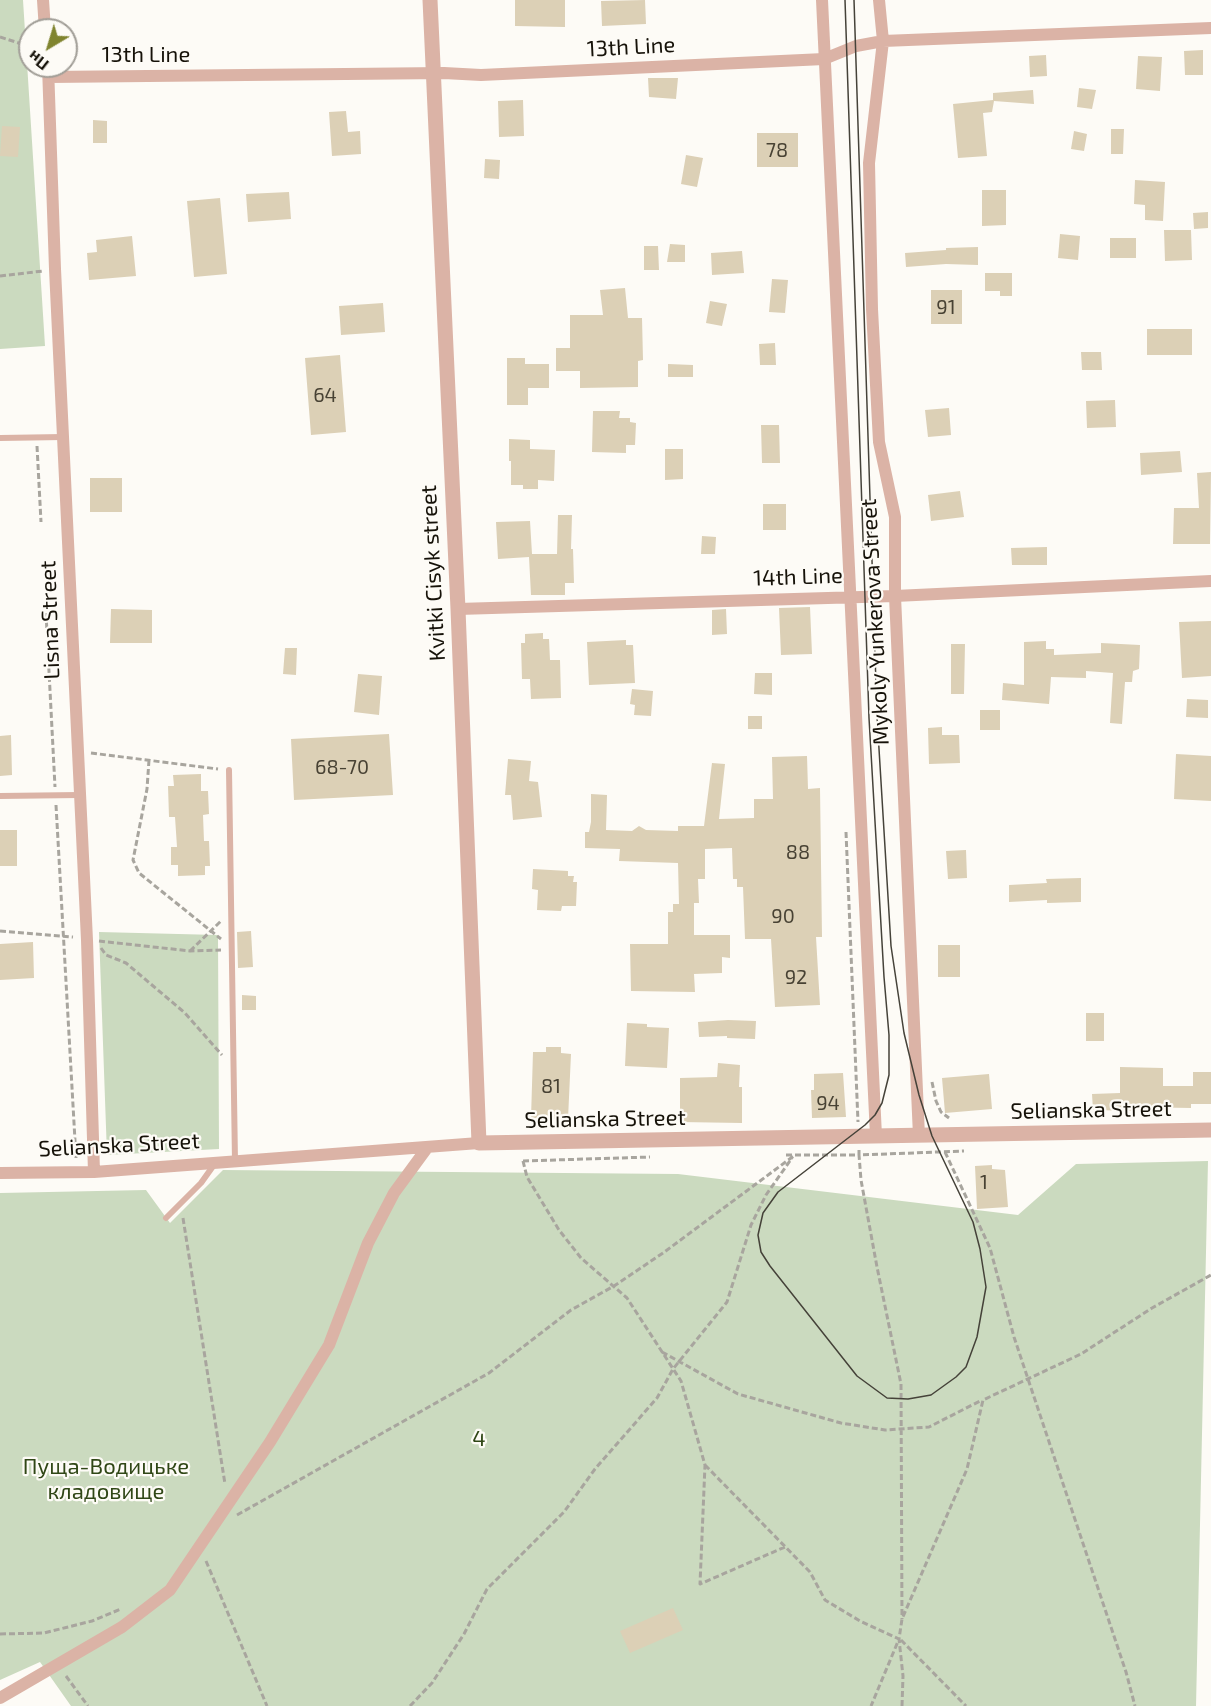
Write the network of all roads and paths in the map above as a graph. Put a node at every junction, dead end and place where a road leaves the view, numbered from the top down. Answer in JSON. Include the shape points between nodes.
{"nodes":[{"id":1,"x":43,"y":0,"type":"edge"},
{"id":2,"x":430,"y":0,"type":"edge"},
{"id":3,"x":822,"y":0,"type":"edge"},
{"id":4,"x":879,"y":0,"type":"edge"},
{"id":5,"x":44,"y":18,"type":"edge"},
{"id":6,"x":1211,"y":28,"type":"edge"},
{"id":7,"x":0,"y":37,"type":"edge"},
{"id":8,"x":883,"y":41,"type":"junction"},
{"id":9,"x":18,"y":43,"type":"edge"},
{"id":10,"x":824,"y":59,"type":"junction"},
{"id":11,"x":78,"y":72,"type":"edge"},
{"id":12,"x":433,"y":75,"type":"junction"},
{"id":13,"x":48,"y":78,"type":"edge"},
{"id":14,"x":55,"y":269,"type":"junction"},
{"id":15,"x":1,"y":277,"type":"edge"},
{"id":16,"x":64,"y":437,"type":"junction"},
{"id":17,"x":0,"y":438,"type":"edge"},
{"id":18,"x":36,"y":438,"type":"junction"},
{"id":19,"x":41,"y":522,"type":"dead end"},
{"id":20,"x":1211,"y":581,"type":"edge"},
{"id":21,"x":850,"y":596,"type":"junction"},
{"id":22,"x":895,"y":596,"type":"junction"},
{"id":23,"x":458,"y":609,"type":"junction"},
{"id":24,"x":46,"y":613,"type":"dead end"},
{"id":25,"x":77,"y":751,"type":"junction"},
{"id":26,"x":149,"y":760,"type":"junction"},
{"id":27,"x":229,"y":770,"type":"joint"},
{"id":28,"x":56,"y":794,"type":"junction"},
{"id":29,"x":79,"y":795,"type":"junction"},
{"id":30,"x":0,"y":796,"type":"edge"},
{"id":31,"x":846,"y":822,"type":"dead end"},
{"id":32,"x":231,"y":912,"type":"junction"},
{"id":33,"x":0,"y":931,"type":"edge"},
{"id":34,"x":211,"y":931,"type":"junction"},
{"id":35,"x":63,"y":935,"type":"junction"},
{"id":36,"x":87,"y":940,"type":"junction"},
{"id":37,"x":232,"y":949,"type":"junction"},
{"id":38,"x":190,"y":951,"type":"junction"},
{"id":39,"x":234,"y":1067,"type":"junction"},
{"id":40,"x":931,"y":1079,"type":"dead end"},
{"id":41,"x":952,"y":1120,"type":"dead end"},
{"id":42,"x":1211,"y":1130,"type":"edge"},
{"id":43,"x":919,"y":1136,"type":"junction"},
{"id":44,"x":825,"y":1137,"type":"junction"},
{"id":45,"x":858,"y":1137,"type":"junction"},
{"id":46,"x":876,"y":1137,"type":"junction"},
{"id":47,"x":479,"y":1143,"type":"junction"},
{"id":48,"x":518,"y":1143,"type":"junction"},
{"id":49,"x":428,"y":1148,"type":"junction"},
{"id":50,"x":945,"y":1152,"type":"dead end"},
{"id":51,"x":783,"y":1155,"type":"dead end"},
{"id":52,"x":795,"y":1155,"type":"junction"},
{"id":53,"x":859,"y":1155,"type":"junction"},
{"id":54,"x":654,"y":1157,"type":"dead end"},
{"id":55,"x":235,"y":1161,"type":"junction"},
{"id":56,"x":523,"y":1161,"type":"junction"},
{"id":57,"x":216,"y":1162,"type":"junction"},
{"id":58,"x":76,"y":1172,"type":"junction"},
{"id":59,"x":94,"y":1172,"type":"junction"},
{"id":60,"x":0,"y":1173,"type":"edge"},
{"id":61,"x":180,"y":1204,"type":"junction"},
{"id":62,"x":166,"y":1218,"type":"dead end"},
{"id":63,"x":1211,"y":1275,"type":"edge"},
{"id":64,"x":614,"y":1286,"type":"junction"},
{"id":65,"x":661,"y":1351,"type":"junction"},
{"id":66,"x":679,"y":1362,"type":"junction"},
{"id":67,"x":673,"y":1370,"type":"junction"},
{"id":68,"x":1028,"y":1378,"type":"junction"},
{"id":69,"x":982,"y":1400,"type":"junction"},
{"id":70,"x":902,"y":1429,"type":"junction"},
{"id":71,"x":705,"y":1465,"type":"junction"},
{"id":72,"x":228,"y":1504,"type":"junction"},
{"id":73,"x":210,"y":1531,"type":"junction"},
{"id":74,"x":200,"y":1545,"type":"junction"},
{"id":75,"x":786,"y":1547,"type":"junction"},
{"id":76,"x":125,"y":1608,"type":"dead end"},
{"id":77,"x":902,"y":1619,"type":"junction"},
{"id":78,"x":0,"y":1634,"type":"edge"},
{"id":79,"x":899,"y":1639,"type":"junction"},
{"id":80,"x":56,"y":1664,"type":"junction"},
{"id":81,"x":0,"y":1698,"type":"edge"},
{"id":82,"x":88,"y":1706,"type":"edge"},
{"id":83,"x":267,"y":1706,"type":"edge"},
{"id":84,"x":410,"y":1706,"type":"edge"},
{"id":85,"x":870,"y":1706,"type":"edge"},
{"id":86,"x":902,"y":1706,"type":"edge"},
{"id":87,"x":966,"y":1706,"type":"edge"},
{"id":88,"x":1135,"y":1706,"type":"edge"}],
"edges":[{"from":1,"to":5,"type":"street"},
{"from":2,"to":12,"type":"street","name":"Kvitki Cisyk street"},
{"from":3,"to":10,"type":"street","name":"Mykoly Yunkerova Street"},
{"from":4,"to":8,"type":"street","name":"Mykoly Yunkerova Street"},
{"from":6,"to":8,"type":"street","name":"13th Line"},
{"from":7,"to":9,"type":"path"},
{"from":8,"to":10,"type":"street","name":"13th Line","via":[[856,46]]},
{"from":8,"to":22,"type":"street","name":"Mykoly Yunkerova Street","via":[[869,164],[872,309],[879,442],[895,517]]},
{"from":10,"to":12,"type":"street","name":"13th Line"},
{"from":10,"to":21,"type":"street","name":"Mykoly Yunkerova Street"},
{"from":11,"to":12,"type":"street","name":"13th Line"},
{"from":12,"to":23,"type":"street","name":"Kvitki Cisyk street"},
{"from":13,"to":14,"type":"street","name":"Lisna Street"},
{"from":14,"to":15,"type":"path"},
{"from":14,"to":16,"type":"street","name":"Lisna Street"},
{"from":16,"to":18,"type":"lane"},
{"from":16,"to":25,"type":"street","name":"Lisna Street"},
{"from":17,"to":18,"type":"lane"},
{"from":18,"to":19,"type":"path"},
{"from":20,"to":22,"type":"street","name":"14th Line"},
{"from":21,"to":22,"type":"street","name":"14th Line"},
{"from":21,"to":23,"type":"street","name":"14th Line"},
{"from":21,"to":46,"type":"street","name":"Mykoly Yunkerova Street"},
{"from":22,"to":43,"type":"street","name":"Mykoly Yunkerova Street"},
{"from":23,"to":47,"type":"street","name":"Kvitki Cisyk street"},
{"from":24,"to":28,"type":"path"},
{"from":25,"to":26,"type":"path"},
{"from":25,"to":29,"type":"street","name":"Lisna Street"},
{"from":26,"to":27,"type":"path"},
{"from":26,"to":34,"type":"path","via":[[134,860],[139,873]]},
{"from":27,"to":32,"type":"lane"},
{"from":28,"to":29,"type":"lane"},
{"from":28,"to":30,"type":"lane"},
{"from":28,"to":35,"type":"path"},
{"from":29,"to":36,"type":"street","name":"Lisna Street"},
{"from":31,"to":45,"type":"path"},
{"from":32,"to":34,"type":"path"},
{"from":32,"to":37,"type":"lane"},
{"from":33,"to":35,"type":"path"},
{"from":34,"to":37,"type":"path"},
{"from":34,"to":38,"type":"path"},
{"from":35,"to":36,"type":"path"},
{"from":35,"to":58,"type":"path"},
{"from":36,"to":38,"type":"path"},
{"from":36,"to":39,"type":"path","via":[[106,955],[126,963],[184,1013]]},
{"from":36,"to":59,"type":"street","name":"Lisna Street"},
{"from":37,"to":38,"type":"path"},
{"from":37,"to":39,"type":"lane"},
{"from":39,"to":55,"type":"lane"},
{"from":40,"to":41,"type":"path","via":[[941,1112]]},
{"from":42,"to":43,"type":"street","name":"Selianska Street"},
{"from":43,"to":46,"type":"street","name":"Selianska Street"},
{"from":44,"to":45,"type":"street","name":"Selianska Street"},
{"from":44,"to":48,"type":"street","name":"Selianska Street"},
{"from":44,"to":52,"type":"path"},
{"from":45,"to":46,"type":"street","name":"Selianska Street"},
{"from":45,"to":53,"type":"path"},
{"from":47,"to":48,"type":"street","name":"Selianska Street"},
{"from":47,"to":49,"type":"street","name":"Selianska Street"},
{"from":48,"to":56,"type":"path"},
{"from":49,"to":55,"type":"street","name":"Selianska Street"},
{"from":49,"to":72,"type":"street","via":[[394,1193],[368,1243],[329,1345]]},
{"from":50,"to":68,"type":"path","via":[[990,1248]]},
{"from":51,"to":52,"type":"path"},
{"from":52,"to":53,"type":"path"},
{"from":52,"to":64,"type":"path"},
{"from":52,"to":66,"type":"path","via":[[766,1195],[751,1225],[727,1302]]},
{"from":53,"to":70,"type":"path","via":[[901,1384]]},
{"from":54,"to":56,"type":"path"},
{"from":55,"to":57,"type":"street","name":"Selianska Street"},
{"from":56,"to":64,"type":"path","via":[[527,1177],[559,1230],[581,1258]]},
{"from":57,"to":59,"type":"street","name":"Selianska Street"},
{"from":57,"to":61,"type":"lane"},
{"from":58,"to":59,"type":"street","name":"Selianska Street"},
{"from":58,"to":60,"type":"street","name":"Selianska Street"},
{"from":61,"to":62,"type":"lane"},
{"from":61,"to":72,"type":"path"},
{"from":63,"to":68,"type":"path","via":[[1081,1354]]},
{"from":64,"to":65,"type":"path","via":[[627,1298]]},
{"from":64,"to":73,"type":"path","via":[[571,1310],[489,1373]]},
{"from":65,"to":66,"type":"path"},
{"from":65,"to":67,"type":"path"},
{"from":66,"to":67,"type":"path"},
{"from":66,"to":70,"type":"path","via":[[738,1394],[783,1408],[841,1423]]},
{"from":67,"to":71,"type":"path","via":[[681,1381]]},
{"from":67,"to":84,"type":"path","via":[[657,1398],[595,1469],[564,1512],[487,1589],[432,1683]]},
{"from":68,"to":69,"type":"path"},
{"from":68,"to":88,"type":"path"},
{"from":69,"to":70,"type":"path","via":[[929,1427]]},
{"from":69,"to":77,"type":"path","via":[[967,1469]]},
{"from":70,"to":77,"type":"path"},
{"from":71,"to":75,"type":"path"},
{"from":71,"to":75,"type":"path","via":[[700,1584]]},
{"from":72,"to":73,"type":"street"},
{"from":73,"to":74,"type":"street"},
{"from":74,"to":80,"type":"street","via":[[170,1590],[122,1627]]},
{"from":74,"to":83,"type":"path"},
{"from":75,"to":79,"type":"path","via":[[810,1572],[825,1600]]},
{"from":76,"to":78,"type":"path","via":[[44,1633]]},
{"from":77,"to":79,"type":"path"},
{"from":79,"to":85,"type":"path"},
{"from":79,"to":86,"type":"path"},
{"from":79,"to":87,"type":"path"},
{"from":80,"to":81,"type":"street"},
{"from":80,"to":82,"type":"path"}]}
